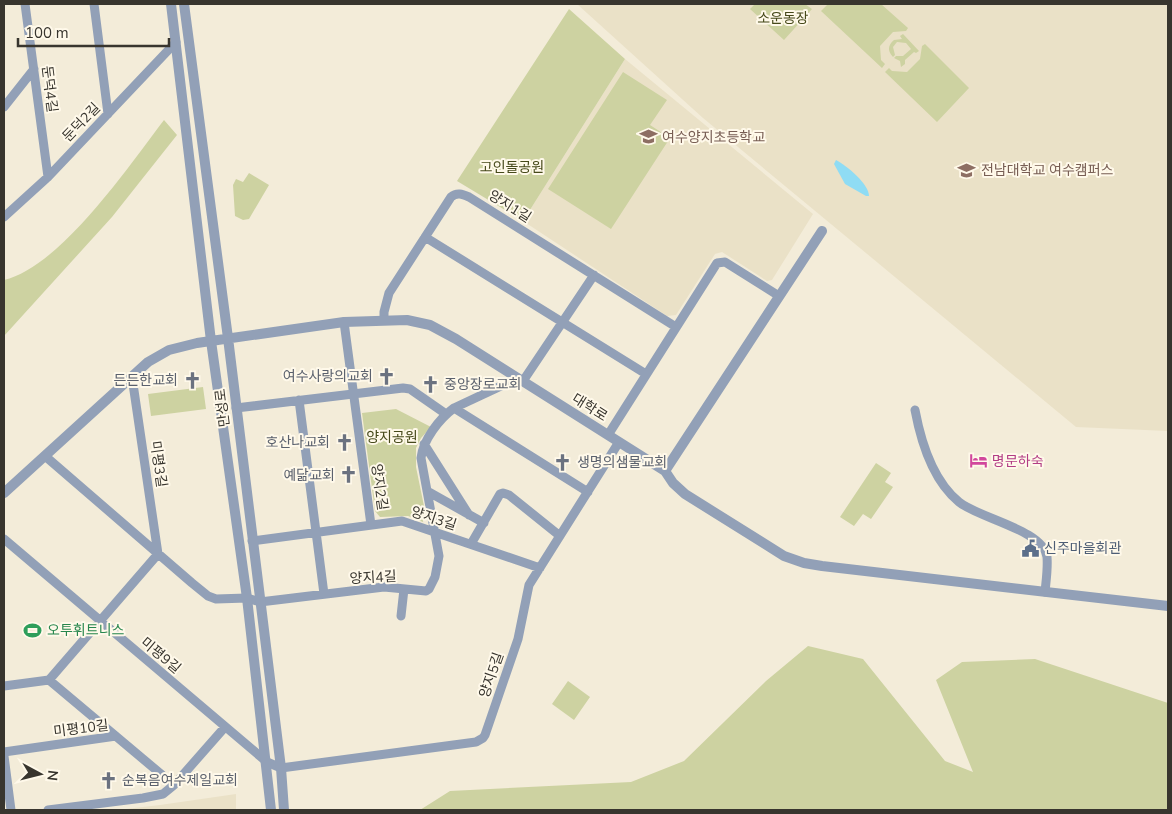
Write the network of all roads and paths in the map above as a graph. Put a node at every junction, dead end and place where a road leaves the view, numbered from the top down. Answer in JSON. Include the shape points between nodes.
{"nodes":[{"id":1,"x":25,"y":4,"type":"edge"},
{"id":2,"x":94,"y":4,"type":"edge"},
{"id":3,"x":171,"y":4,"type":"edge"},
{"id":4,"x":191,"y":4,"type":"edge"},
{"id":5,"x":185,"y":9,"type":"edge"},
{"id":6,"x":176,"y":42,"type":"junction"},
{"id":7,"x":34,"y":70,"type":"junction"},
{"id":8,"x":4,"y":107,"type":"edge"},
{"id":9,"x":108,"y":114,"type":"junction"},
{"id":10,"x":48,"y":177,"type":"junction"},
{"id":11,"x":4,"y":217,"type":"edge"},
{"id":12,"x":822,"y":231,"type":"dead end"},
{"id":13,"x":425,"y":237,"type":"junction"},
{"id":14,"x":594,"y":275,"type":"junction"},
{"id":15,"x":779,"y":296,"type":"junction"},
{"id":16,"x":384,"y":320,"type":"junction"},
{"id":17,"x":344,"y":322,"type":"junction"},
{"id":18,"x":562,"y":322,"type":"junction"},
{"id":19,"x":676,"y":327,"type":"junction"},
{"id":20,"x":228,"y":338,"type":"junction"},
{"id":21,"x":211,"y":341,"type":"junction"},
{"id":22,"x":646,"y":374,"type":"junction"},
{"id":23,"x":132,"y":377,"type":"junction"},
{"id":24,"x":520,"y":380,"type":"junction"},
{"id":25,"x":353,"y":393,"type":"junction"},
{"id":26,"x":299,"y":400,"type":"junction"},
{"id":27,"x":236,"y":408,"type":"junction"},
{"id":28,"x":454,"y":408,"type":"junction"},
{"id":29,"x":914,"y":410,"type":"dead end"},
{"id":30,"x":446,"y":414,"type":"junction"},
{"id":31,"x":608,"y":435,"type":"junction"},
{"id":32,"x":619,"y":442,"type":"junction"},
{"id":33,"x":424,"y":444,"type":"junction"},
{"id":34,"x":45,"y":456,"type":"junction"},
{"id":35,"x":665,"y":471,"type":"junction"},
{"id":36,"x":427,"y":492,"type":"junction"},
{"id":37,"x":588,"y":492,"type":"junction"},
{"id":38,"x":4,"y":493,"type":"edge"},
{"id":39,"x":469,"y":515,"type":"junction"},
{"id":40,"x":484,"y":523,"type":"junction"},
{"id":41,"x":371,"y":525,"type":"junction"},
{"id":42,"x":316,"y":532,"type":"junction"},
{"id":43,"x":435,"y":532,"type":"junction"},
{"id":44,"x":560,"y":536,"type":"junction"},
{"id":45,"x":4,"y":539,"type":"edge"},
{"id":46,"x":252,"y":541,"type":"junction"},
{"id":47,"x":471,"y":544,"type":"junction"},
{"id":48,"x":158,"y":554,"type":"junction"},
{"id":49,"x":540,"y":568,"type":"junction"},
{"id":50,"x":404,"y":589,"type":"junction"},
{"id":51,"x":1044,"y":592,"type":"junction"},
{"id":52,"x":324,"y":594,"type":"junction"},
{"id":53,"x":247,"y":598,"type":"junction"},
{"id":54,"x":260,"y":602,"type":"junction"},
{"id":55,"x":1168,"y":606,"type":"edge"},
{"id":56,"x":401,"y":616,"type":"dead end"},
{"id":57,"x":100,"y":621,"type":"junction"},
{"id":58,"x":49,"y":680,"type":"junction"},
{"id":59,"x":4,"y":686,"type":"edge"},
{"id":60,"x":225,"y":727,"type":"junction"},
{"id":61,"x":116,"y":736,"type":"junction"},
{"id":62,"x":4,"y":752,"type":"edge"},
{"id":63,"x":4,"y":756,"type":"edge"},
{"id":64,"x":267,"y":762,"type":"junction"},
{"id":65,"x":281,"y":768,"type":"junction"},
{"id":66,"x":174,"y":785,"type":"junction"},
{"id":67,"x":11,"y":810,"type":"edge"},
{"id":68,"x":48,"y":810,"type":"edge"},
{"id":69,"x":271,"y":810,"type":"edge"},
{"id":70,"x":284,"y":810,"type":"edge"}],
"edges":[{"from":1,"to":7,"type":"street","name":"둔덕4길"},
{"from":2,"to":9,"type":"street"},
{"from":3,"to":6,"type":"street","name":"만성로"},
{"from":4,"to":5,"type":"street"},
{"from":5,"to":20,"type":"street","name":"만성로"},
{"from":6,"to":9,"type":"street","name":"둔덕2길"},
{"from":6,"to":21,"type":"street","name":"만성로"},
{"from":7,"to":8,"type":"street"},
{"from":7,"to":10,"type":"street","name":"둔덕4길"},
{"from":9,"to":10,"type":"street","name":"둔덕2길"},
{"from":10,"to":11,"type":"street","name":"둔덕2길"},
{"from":12,"to":15,"type":"street"},
{"from":13,"to":14,"type":"street","name":"양지1길","via":[[451,197],[459,194],[469,197]]},
{"from":13,"to":16,"type":"street","name":"양지1길","via":[[389,293]]},
{"from":13,"to":18,"type":"street"},
{"from":14,"to":18,"type":"street"},
{"from":14,"to":19,"type":"street","name":"양지1길"},
{"from":15,"to":19,"type":"street","via":[[725,262],[719,262]]},
{"from":15,"to":35,"type":"street"},
{"from":16,"to":17,"type":"street","name":"대학로"},
{"from":16,"to":24,"type":"street","name":"대학로","via":[[430,325]]},
{"from":17,"to":20,"type":"street","name":"대학로"},
{"from":17,"to":25,"type":"street","name":"양지2길"},
{"from":18,"to":22,"type":"street"},
{"from":18,"to":24,"type":"street"},
{"from":19,"to":22,"type":"street"},
{"from":20,"to":21,"type":"street"},
{"from":20,"to":27,"type":"street","name":"만성로"},
{"from":21,"to":23,"type":"street","via":[[169,350],[148,362]]},
{"from":21,"to":53,"type":"street","name":"만성로"},
{"from":22,"to":31,"type":"street"},
{"from":23,"to":34,"type":"street"},
{"from":23,"to":48,"type":"street","name":"미평3길"},
{"from":24,"to":28,"type":"street"},
{"from":24,"to":31,"type":"street","name":"대학로"},
{"from":25,"to":26,"type":"street"},
{"from":25,"to":30,"type":"street","via":[[407,388]]},
{"from":25,"to":41,"type":"street","name":"양지2길"},
{"from":26,"to":27,"type":"street"},
{"from":26,"to":42,"type":"street"},
{"from":27,"to":46,"type":"street","name":"만성로"},
{"from":28,"to":30,"type":"street"},
{"from":28,"to":37,"type":"street"},
{"from":29,"to":51,"type":"street","via":[[923,447],[953,496],[967,507],[1030,537],[1043,547],[1047,557]]},
{"from":30,"to":33,"type":"street"},
{"from":31,"to":32,"type":"street","name":"대학로"},
{"from":32,"to":35,"type":"street","name":"대학로"},
{"from":32,"to":37,"type":"street","name":"양지5길"},
{"from":33,"to":36,"type":"street","via":[[421,458]]},
{"from":33,"to":39,"type":"street"},
{"from":34,"to":38,"type":"street"},
{"from":34,"to":48,"type":"street"},
{"from":35,"to":51,"type":"street","name":"대학로","via":[[685,494],[794,561]]},
{"from":36,"to":39,"type":"street"},
{"from":36,"to":43,"type":"street"},
{"from":37,"to":44,"type":"street","name":"양지5길"},
{"from":39,"to":40,"type":"street"},
{"from":40,"to":44,"type":"street","via":[[500,494],[504,493]]},
{"from":40,"to":47,"type":"street"},
{"from":41,"to":42,"type":"street","name":"양지3길"},
{"from":41,"to":43,"type":"street","name":"양지3길","via":[[402,521]]},
{"from":42,"to":46,"type":"street","name":"양지3길"},
{"from":42,"to":52,"type":"street"},
{"from":43,"to":47,"type":"street","name":"양지3길"},
{"from":43,"to":50,"type":"street","name":"양지4길","via":[[439,556],[429,588],[424,591]]},
{"from":44,"to":49,"type":"street","name":"양지5길"},
{"from":45,"to":57,"type":"street","name":"미평9길"},
{"from":46,"to":54,"type":"street","name":"만성로"},
{"from":47,"to":49,"type":"street","name":"양지3길"},
{"from":48,"to":53,"type":"street","via":[[214,599]]},
{"from":48,"to":57,"type":"street"},
{"from":49,"to":65,"type":"street","name":"양지5길","via":[[528,588],[518,640],[483,738],[476,742]]},
{"from":50,"to":52,"type":"street","name":"양지4길","via":[[384,587]]},
{"from":50,"to":56,"type":"street"},
{"from":51,"to":55,"type":"street","name":"대학로"},
{"from":52,"to":54,"type":"street","name":"양지4길"},
{"from":53,"to":54,"type":"street"},
{"from":53,"to":64,"type":"street","name":"만성로"},
{"from":54,"to":65,"type":"street","name":"만성로"},
{"from":57,"to":58,"type":"street"},
{"from":57,"to":60,"type":"street","name":"미평9길"},
{"from":58,"to":59,"type":"street"},
{"from":58,"to":61,"type":"street"},
{"from":60,"to":64,"type":"street","name":"미평9길"},
{"from":60,"to":66,"type":"street"},
{"from":61,"to":62,"type":"street","name":"미평10길"},
{"from":61,"to":66,"type":"street","name":"미평10길"},
{"from":63,"to":67,"type":"street"},
{"from":64,"to":65,"type":"street","name":"미평9길"},
{"from":64,"to":69,"type":"street","name":"만성로"},
{"from":65,"to":70,"type":"street","name":"만성로"},
{"from":66,"to":68,"type":"street","via":[[158,795]]}]}
